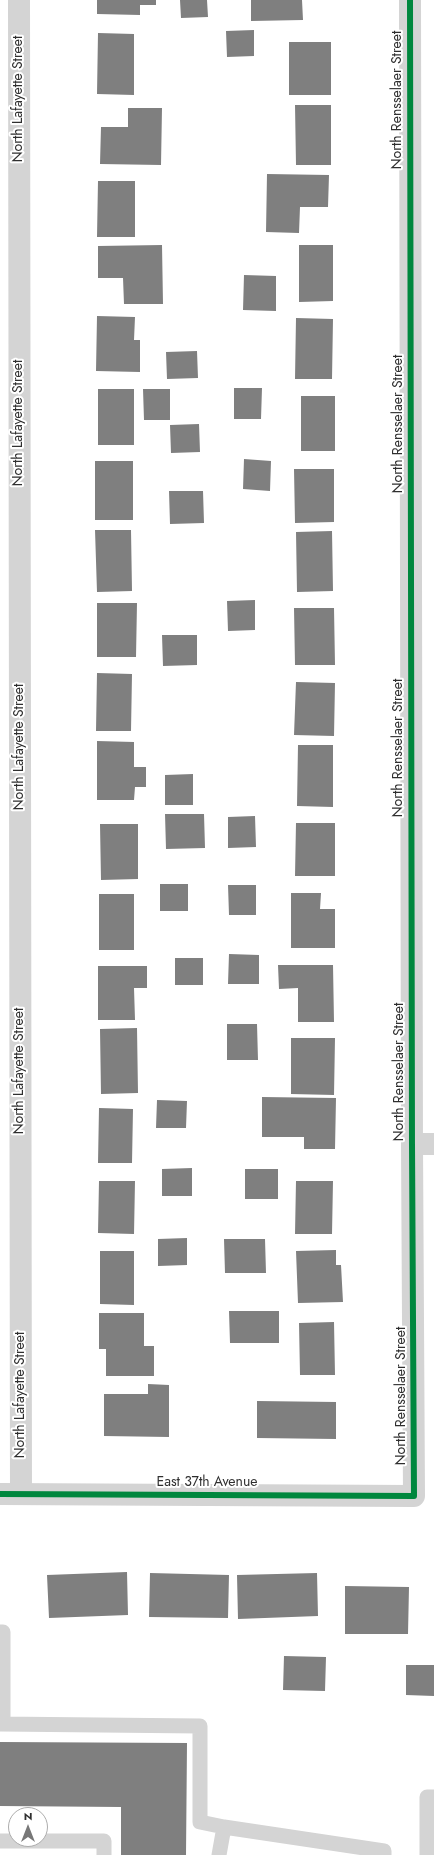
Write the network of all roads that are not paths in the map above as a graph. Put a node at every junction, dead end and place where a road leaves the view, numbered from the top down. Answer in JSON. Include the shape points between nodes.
{"nodes":[{"id":1,"x":19,"y":0,"type":"edge"},
{"id":2,"x":410,"y":0,"type":"edge"},
{"id":3,"x":412,"y":1144,"type":"junction"},
{"id":4,"x":434,"y":1144,"type":"edge"},
{"id":5,"x":10,"y":1494,"type":"edge"},
{"id":6,"x":414,"y":1496,"type":"joint"},
{"id":7,"x":0,"y":1632,"type":"edge"},
{"id":8,"x":2,"y":1724,"type":"edge"},
{"id":9,"x":434,"y":1797,"type":"edge"},
{"id":10,"x":224,"y":1827,"type":"junction"},
{"id":11,"x":0,"y":1841,"type":"edge"},
{"id":12,"x":104,"y":1855,"type":"edge"},
{"id":13,"x":219,"y":1855,"type":"edge"},
{"id":14,"x":384,"y":1855,"type":"edge"},
{"id":15,"x":427,"y":1855,"type":"edge"}],
"edges":[{"from":1,"to":5,"type":"street","name":"North Lafayette Street"},
{"from":2,"to":3,"type":"street","name":"North Rensselaer Street"},
{"from":3,"to":4,"type":"street"},
{"from":3,"to":6,"type":"street","name":"North Rensselaer Street"},
{"from":5,"to":6,"type":"street","name":"East 37th Avenue"},
{"from":7,"to":8,"type":"lane","via":[[4,1632]]},
{"from":8,"to":10,"type":"lane","via":[[200,1726],[200,1822]]},
{"from":9,"to":15,"type":"lane","via":[[427,1797]]},
{"from":10,"to":13,"type":"lane"},
{"from":10,"to":14,"type":"lane","via":[[384,1851]]},
{"from":11,"to":12,"type":"lane","via":[[104,1841]]}]}
